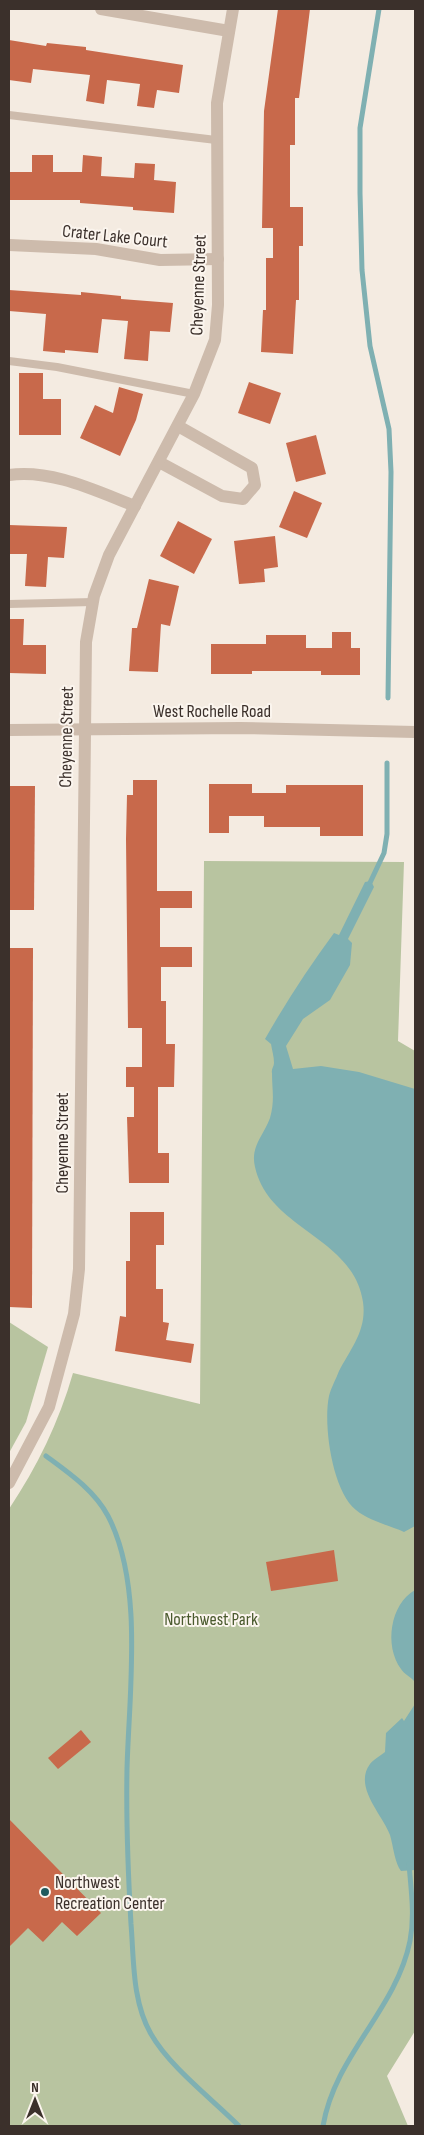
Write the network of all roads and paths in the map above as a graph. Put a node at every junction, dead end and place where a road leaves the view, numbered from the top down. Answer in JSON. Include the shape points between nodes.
{"nodes":[{"id":1,"x":101,"y":9,"type":"edge"},
{"id":2,"x":234,"y":9,"type":"edge"},
{"id":3,"x":229,"y":31,"type":"junction"},
{"id":4,"x":9,"y":115,"type":"edge"},
{"id":5,"x":216,"y":140,"type":"junction"},
{"id":6,"x":9,"y":245,"type":"edge"},
{"id":7,"x":218,"y":259,"type":"junction"},
{"id":8,"x":9,"y":361,"type":"edge"},
{"id":9,"x":194,"y":394,"type":"junction"},
{"id":10,"x":178,"y":426,"type":"junction"},
{"id":11,"x":159,"y":462,"type":"junction"},
{"id":12,"x":9,"y":475,"type":"edge"},
{"id":13,"x":135,"y":506,"type":"junction"},
{"id":14,"x":93,"y":602,"type":"junction"},
{"id":15,"x":9,"y":604,"type":"edge"},
{"id":16,"x":83,"y":728,"type":"junction"},
{"id":17,"x":9,"y":730,"type":"edge"},
{"id":18,"x":415,"y":732,"type":"edge"},
{"id":19,"x":9,"y":1483,"type":"edge"}],
"edges":[{"from":1,"to":3,"type":"street"},
{"from":2,"to":3,"type":"street","name":"Cheyenne Street"},
{"from":3,"to":5,"type":"street","name":"Cheyenne Street","via":[[217,103]]},
{"from":4,"to":5,"type":"lane"},
{"from":5,"to":7,"type":"street","name":"Cheyenne Street"},
{"from":6,"to":7,"type":"street","name":"Crater Lake Court","via":[[96,249],[160,260]]},
{"from":7,"to":9,"type":"street","name":"Cheyenne Street","via":[[215,340]]},
{"from":8,"to":9,"type":"lane"},
{"from":9,"to":10,"type":"street","name":"Cheyenne Street"},
{"from":10,"to":11,"type":"street","name":"Cheyenne Street"},
{"from":10,"to":11,"type":"street","via":[[252,468],[255,486],[243,499],[222,496]]},
{"from":11,"to":13,"type":"street","name":"Cheyenne Street"},
{"from":12,"to":13,"type":"street","via":[[70,481]]},
{"from":13,"to":14,"type":"street","name":"Cheyenne Street","via":[[109,555]]},
{"from":14,"to":15,"type":"lane"},
{"from":14,"to":16,"type":"street","name":"Cheyenne Street","via":[[86,642]]},
{"from":16,"to":17,"type":"street","name":"West Rochelle Road"},
{"from":16,"to":18,"type":"street","name":"West Rochelle Road"},
{"from":16,"to":19,"type":"street","name":"Cheyenne Street","via":[[79,1269],[74,1314],[49,1407]]}]}
